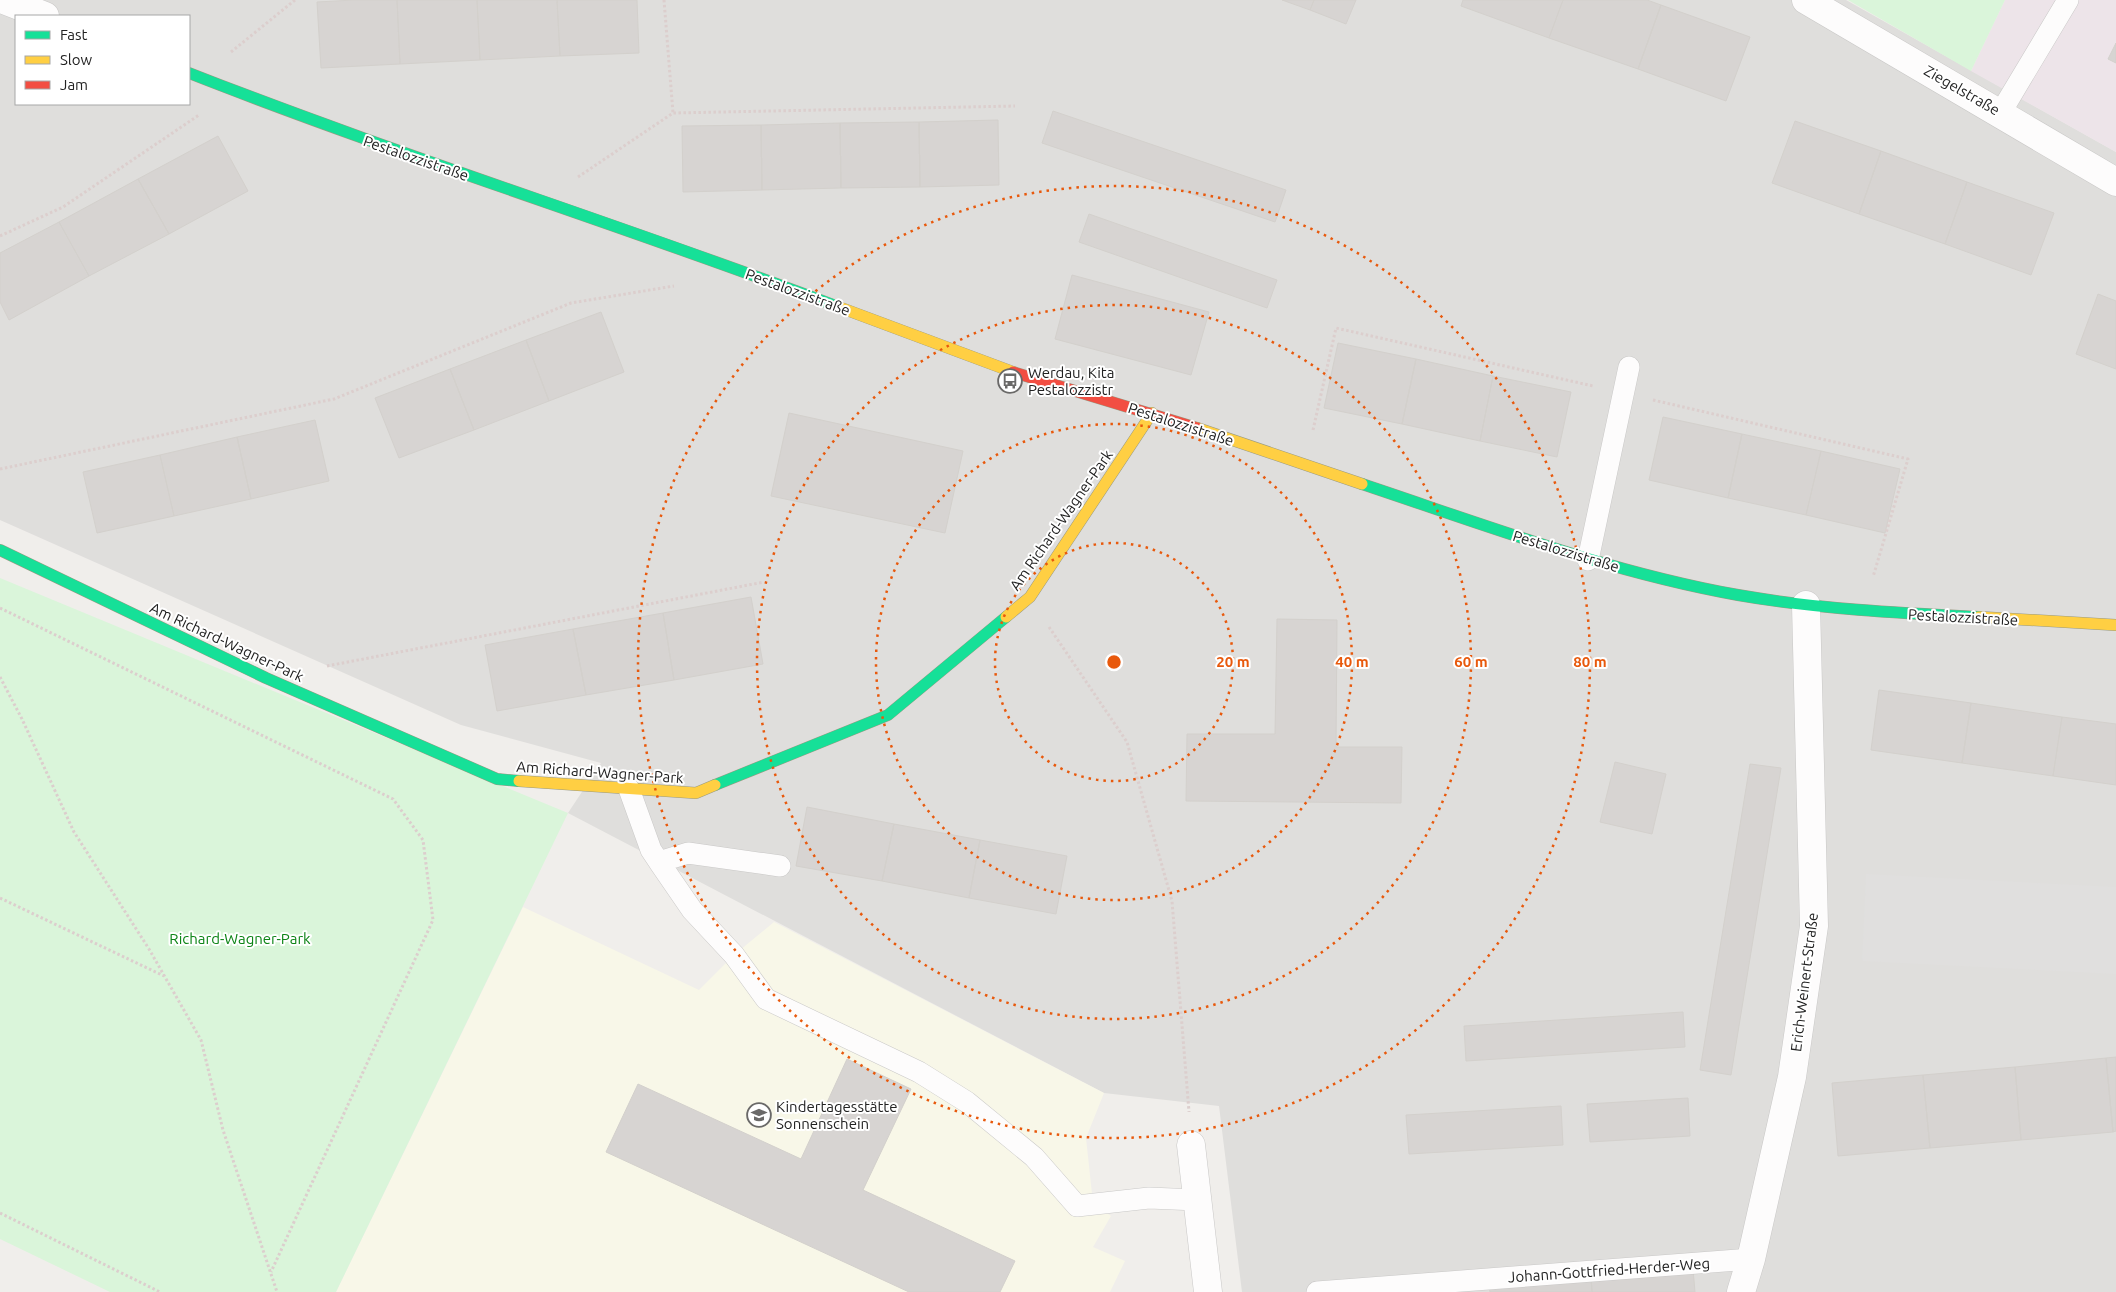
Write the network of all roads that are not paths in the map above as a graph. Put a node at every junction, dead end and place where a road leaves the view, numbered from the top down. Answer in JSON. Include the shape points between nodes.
{"nodes":[{"id":1,"x":4,"y":0,"type":"edge"},
{"id":2,"x":1806,"y":0,"type":"edge"},
{"id":3,"x":2068,"y":0,"type":"edge"},
{"id":4,"x":42,"y":15,"type":"edge"},
{"id":5,"x":190,"y":73,"type":"edge"},
{"id":6,"x":2001,"y":112,"type":"junction"},
{"id":7,"x":2116,"y":182,"type":"edge"},
{"id":8,"x":1629,"y":366,"type":"dead end"},
{"id":9,"x":1152,"y":414,"type":"junction"},
{"id":10,"x":0,"y":550,"type":"edge"},
{"id":11,"x":1588,"y":560,"type":"junction"},
{"id":12,"x":1806,"y":605,"type":"junction"},
{"id":13,"x":2116,"y":625,"type":"edge"},
{"id":14,"x":628,"y":789,"type":"junction"},
{"id":15,"x":659,"y":862,"type":"junction"},
{"id":16,"x":780,"y":866,"type":"dead end"},
{"id":17,"x":1191,"y":1146,"type":"road end"},
{"id":18,"x":1197,"y":1200,"type":"junction"},
{"id":19,"x":1751,"y":1259,"type":"junction"},
{"id":20,"x":1208,"y":1292,"type":"edge"},
{"id":21,"x":1317,"y":1292,"type":"edge"},
{"id":22,"x":1741,"y":1292,"type":"edge"}],
"edges":[{"from":1,"to":4,"type":"street"},
{"from":2,"to":6,"type":"street","name":"Ziegelstraße"},
{"from":3,"to":6,"type":"lane"},
{"from":5,"to":9,"type":"street","name":"Pestalozzistraße","via":[[310,121],[749,273],[1013,372]]},
{"from":6,"to":7,"type":"street","name":"Ziegelstraße"},
{"from":8,"to":11,"type":"lane"},
{"from":9,"to":11,"type":"street","name":"Pestalozzistraße"},
{"from":9,"to":14,"type":"street","name":"Am Richard-Wagner-Park","via":[[1030,598],[888,715],[696,793]]},
{"from":10,"to":14,"type":"street","name":"Am Richard-Wagner-Park","via":[[266,678],[497,780]]},
{"from":11,"to":12,"type":"street","name":"Pestalozzistraße","via":[[1737,596]]},
{"from":12,"to":13,"type":"street","name":"Pestalozzistraße"},
{"from":12,"to":19,"type":"street","name":"Erich-Weinert-Straße","via":[[1814,926],[1792,1077]]},
{"from":14,"to":15,"type":"lane","via":[[651,850]]},
{"from":15,"to":16,"type":"lane","via":[[688,853]]},
{"from":15,"to":18,"type":"lane","via":[[692,910],[734,955],[766,998],[919,1072],[967,1102],[1034,1157],[1077,1206],[1149,1198]]},
{"from":17,"to":18,"type":"street"},
{"from":18,"to":20,"type":"street"},
{"from":19,"to":21,"type":"lane","name":"Johann-Gottfried-Herder-Weg"},
{"from":19,"to":22,"type":"street","name":"Erich-Weinert-Straße"}]}
